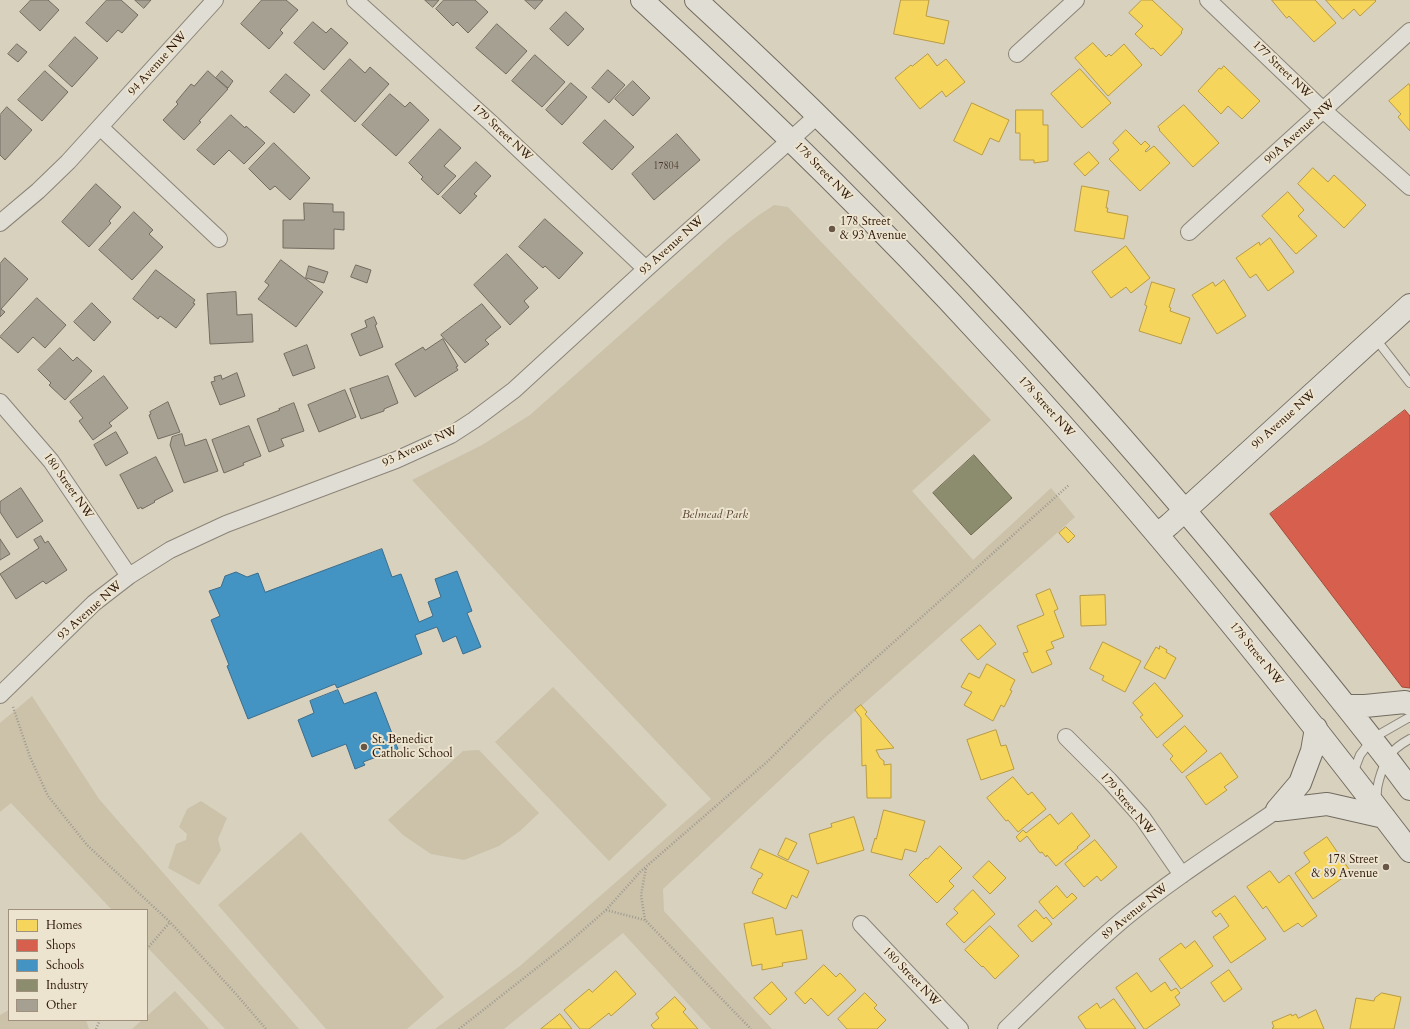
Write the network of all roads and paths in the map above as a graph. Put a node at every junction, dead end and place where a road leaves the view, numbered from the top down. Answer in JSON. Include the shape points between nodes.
{"nodes":[{"id":1,"x":215,"y":0,"type":"edge"},
{"id":2,"x":355,"y":0,"type":"edge"},
{"id":3,"x":642,"y":0,"type":"edge"},
{"id":4,"x":696,"y":0,"type":"edge"},
{"id":5,"x":1076,"y":0,"type":"edge"},
{"id":6,"x":1208,"y":0,"type":"edge"},
{"id":7,"x":1410,"y":31,"type":"edge"},
{"id":8,"x":1016,"y":54,"type":"dead end"},
{"id":9,"x":1324,"y":110,"type":"junction"},
{"id":10,"x":817,"y":116,"type":"junction"},
{"id":11,"x":100,"y":127,"type":"junction"},
{"id":12,"x":791,"y":140,"type":"junction"},
{"id":13,"x":1410,"y":187,"type":"edge"},
{"id":14,"x":0,"y":223,"type":"edge"},
{"id":15,"x":1188,"y":232,"type":"dead end"},
{"id":16,"x":219,"y":239,"type":"dead end"},
{"id":17,"x":646,"y":269,"type":"junction"},
{"id":18,"x":1410,"y":305,"type":"edge"},
{"id":19,"x":1374,"y":337,"type":"junction"},
{"id":20,"x":1410,"y":383,"type":"edge"},
{"id":21,"x":0,"y":402,"type":"edge"},
{"id":22,"x":1069,"y":485,"type":"dead end"},
{"id":23,"x":1185,"y":510,"type":"junction"},
{"id":24,"x":1158,"y":534,"type":"junction"},
{"id":25,"x":129,"y":576,"type":"junction"},
{"id":26,"x":0,"y":695,"type":"edge"},
{"id":27,"x":1410,"y":704,"type":"edge"},
{"id":28,"x":1346,"y":706,"type":"junction"},
{"id":29,"x":14,"y":708,"type":"dead end"},
{"id":30,"x":1410,"y":718,"type":"edge"},
{"id":31,"x":1316,"y":728,"type":"junction"},
{"id":32,"x":1066,"y":737,"type":"dead end"},
{"id":33,"x":1373,"y":738,"type":"junction"},
{"id":34,"x":1410,"y":739,"type":"edge"},
{"id":35,"x":1387,"y":757,"type":"junction"},
{"id":36,"x":1352,"y":775,"type":"junction"},
{"id":37,"x":1410,"y":789,"type":"edge"},
{"id":38,"x":1277,"y":810,"type":"junction"},
{"id":39,"x":1384,"y":817,"type":"junction"},
{"id":40,"x":1410,"y":851,"type":"edge"},
{"id":41,"x":647,"y":866,"type":"junction"},
{"id":42,"x":1182,"y":875,"type":"junction"},
{"id":43,"x":606,"y":910,"type":"junction"},
{"id":44,"x":645,"y":920,"type":"junction"},
{"id":45,"x":170,"y":922,"type":"junction"},
{"id":46,"x":861,"y":924,"type":"dead end"},
{"id":47,"x":148,"y":948,"type":"edge"},
{"id":48,"x":266,"y":1029,"type":"edge"},
{"id":49,"x":459,"y":1029,"type":"edge"},
{"id":50,"x":751,"y":1029,"type":"edge"},
{"id":51,"x":960,"y":1029,"type":"edge"},
{"id":52,"x":1006,"y":1029,"type":"edge"}],
"edges":[{"from":1,"to":11,"type":"street","name":"94 Avenue NW"},
{"from":2,"to":17,"type":"street","name":"179 Street NW"},
{"from":3,"to":12,"type":"main road","name":"178 Street NW"},
{"from":4,"to":10,"type":"main road"},
{"from":5,"to":8,"type":"street"},
{"from":6,"to":9,"type":"street","name":"177 Street NW"},
{"from":7,"to":9,"type":"street","name":"90A Avenue NW"},
{"from":9,"to":13,"type":"street","name":"177 Street NW"},
{"from":9,"to":15,"type":"street","name":"90A Avenue NW"},
{"from":10,"to":12,"type":"street","name":"93 Avenue NW"},
{"from":10,"to":23,"type":"main road","via":[[1012,316]]},
{"from":11,"to":14,"type":"street","name":"94 Avenue NW","via":[[38,191]]},
{"from":11,"to":16,"type":"street"},
{"from":12,"to":17,"type":"street","name":"93 Avenue NW"},
{"from":12,"to":24,"type":"main road","name":"178 Street NW","via":[[986,341]]},
{"from":17,"to":25,"type":"street","name":"93 Avenue NW","via":[[514,390],[451,435],[396,460],[198,536]]},
{"from":18,"to":19,"type":"main road","name":"90 Avenue NW"},
{"from":19,"to":20,"type":"lane"},
{"from":19,"to":23,"type":"main road","name":"90 Avenue NW"},
{"from":21,"to":25,"type":"street","name":"180 Street NW","via":[[58,470]]},
{"from":22,"to":41,"type":"path","via":[[828,701],[768,761]]},
{"from":23,"to":24,"type":"main road","name":"90 Avenue NW"},
{"from":23,"to":28,"type":"main road"},
{"from":24,"to":31,"type":"main road","name":"178 Street NW"},
{"from":25,"to":26,"type":"street","name":"93 Avenue NW","via":[[94,603]]},
{"from":27,"to":28,"type":"main road","via":[[1405,702]]},
{"from":28,"to":33,"type":"main road"},
{"from":29,"to":45,"type":"path","via":[[30,757],[48,796],[87,845]]},
{"from":30,"to":33,"type":"lane"},
{"from":31,"to":36,"type":"main road","name":"178 Street NW"},
{"from":31,"to":38,"type":"main road","via":[[1312,751],[1300,782]]},
{"from":32,"to":42,"type":"street","name":"179 Street NW","via":[[1142,818]]},
{"from":33,"to":35,"type":"main road"},
{"from":33,"to":36,"type":"lane","via":[[1360,755]]},
{"from":34,"to":35,"type":"lane"},
{"from":35,"to":37,"type":"main road"},
{"from":35,"to":39,"type":"lane","via":[[1376,792]]},
{"from":36,"to":39,"type":"main road","name":"178 Street NW"},
{"from":38,"to":39,"type":"main road","via":[[1327,804]]},
{"from":38,"to":42,"type":"street","name":"89 Avenue NW"},
{"from":39,"to":40,"type":"main road","name":"178 Street NW"},
{"from":41,"to":43,"type":"path"},
{"from":41,"to":44,"type":"path","via":[[641,895]]},
{"from":42,"to":52,"type":"street","name":"89 Avenue NW","via":[[1093,946]]},
{"from":43,"to":44,"type":"path"},
{"from":43,"to":49,"type":"path","via":[[566,945]]},
{"from":44,"to":50,"type":"path"},
{"from":45,"to":47,"type":"path"},
{"from":45,"to":48,"type":"path"},
{"from":46,"to":51,"type":"street","name":"180 Street NW"}]}
